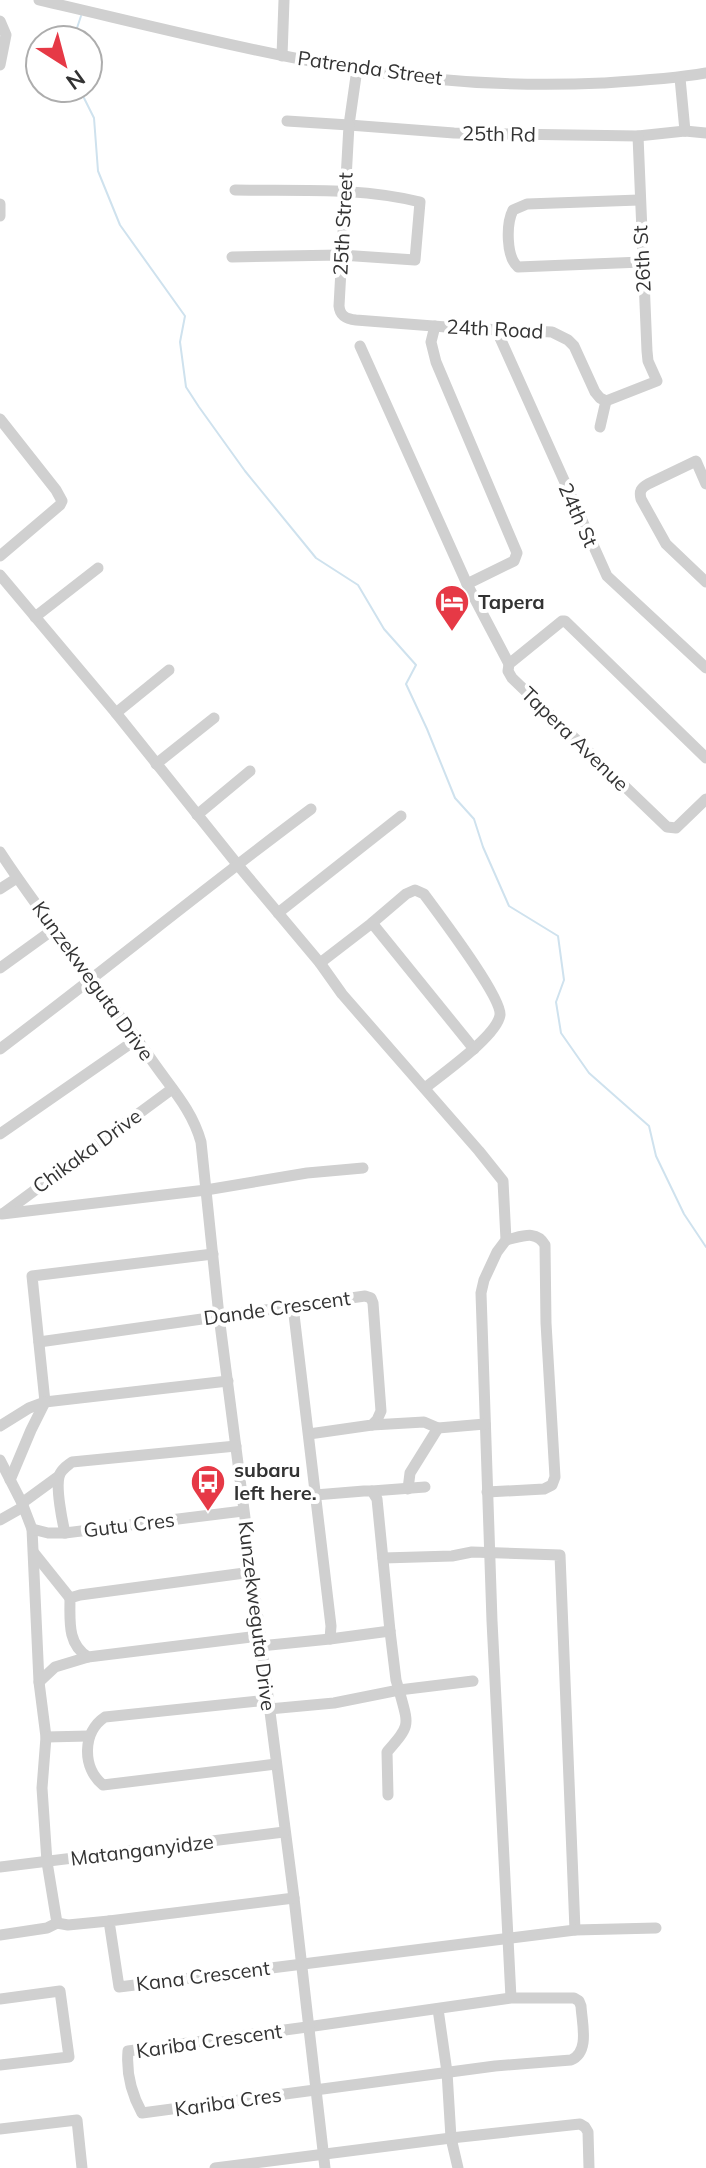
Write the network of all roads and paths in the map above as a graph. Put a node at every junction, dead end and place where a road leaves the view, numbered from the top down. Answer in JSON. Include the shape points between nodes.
{"nodes":[{"id":1,"x":39,"y":0,"type":"edge"},
{"id":2,"x":284,"y":0,"type":"edge"},
{"id":3,"x":0,"y":21,"type":"edge"},
{"id":4,"x":282,"y":56,"type":"junction"},
{"id":5,"x":0,"y":65,"type":"edge"},
{"id":6,"x":357,"y":69,"type":"junction"},
{"id":7,"x":706,"y":73,"type":"edge"},
{"id":8,"x":680,"y":78,"type":"junction"},
{"id":9,"x":287,"y":121,"type":"dead end"},
{"id":10,"x":349,"y":125,"type":"junction"},
{"id":11,"x":685,"y":131,"type":"junction"},
{"id":12,"x":706,"y":133,"type":"edge"},
{"id":13,"x":638,"y":136,"type":"junction"},
{"id":14,"x":235,"y":190,"type":"dead end"},
{"id":15,"x":345,"y":192,"type":"junction"},
{"id":16,"x":639,"y":200,"type":"junction"},
{"id":17,"x":0,"y":204,"type":"edge"},
{"id":18,"x":0,"y":216,"type":"edge"},
{"id":19,"x":341,"y":255,"type":"junction"},
{"id":20,"x":232,"y":257,"type":"dead end"},
{"id":21,"x":642,"y":262,"type":"junction"},
{"id":22,"x":347,"y":319,"type":"joint"},
{"id":23,"x":435,"y":326,"type":"junction"},
{"id":24,"x":496,"y":329,"type":"junction"},
{"id":25,"x":360,"y":346,"type":"dead end"},
{"id":26,"x":606,"y":401,"type":"junction"},
{"id":27,"x":0,"y":419,"type":"edge"},
{"id":28,"x":600,"y":427,"type":"dead end"},
{"id":29,"x":706,"y":484,"type":"edge"},
{"id":30,"x":0,"y":556,"type":"edge"},
{"id":31,"x":98,"y":568,"type":"dead end"},
{"id":32,"x":0,"y":575,"type":"edge"},
{"id":33,"x":706,"y":582,"type":"edge"},
{"id":34,"x":467,"y":584,"type":"junction"},
{"id":35,"x":35,"y":617,"type":"junction"},
{"id":36,"x":509,"y":664,"type":"junction"},
{"id":37,"x":706,"y":668,"type":"edge"},
{"id":38,"x":169,"y":670,"type":"dead end"},
{"id":39,"x":116,"y":713,"type":"junction"},
{"id":40,"x":214,"y":718,"type":"dead end"},
{"id":41,"x":706,"y":758,"type":"edge"},
{"id":42,"x":156,"y":764,"type":"junction"},
{"id":43,"x":250,"y":771,"type":"dead end"},
{"id":44,"x":706,"y":799,"type":"edge"},
{"id":45,"x":311,"y":809,"type":"dead end"},
{"id":46,"x":197,"y":815,"type":"junction"},
{"id":47,"x":401,"y":816,"type":"dead end"},
{"id":48,"x":0,"y":852,"type":"edge"},
{"id":49,"x":237,"y":864,"type":"junction"},
{"id":50,"x":17,"y":878,"type":"junction"},
{"id":51,"x":0,"y":889,"type":"edge"},
{"id":52,"x":278,"y":913,"type":"junction"},
{"id":53,"x":372,"y":923,"type":"junction"},
{"id":54,"x":54,"y":929,"type":"junction"},
{"id":55,"x":320,"y":963,"type":"junction"},
{"id":56,"x":0,"y":968,"type":"edge"},
{"id":57,"x":93,"y":979,"type":"junction"},
{"id":58,"x":137,"y":1039,"type":"junction"},
{"id":59,"x":0,"y":1049,"type":"edge"},
{"id":60,"x":474,"y":1049,"type":"junction"},
{"id":61,"x":425,"y":1088,"type":"junction"},
{"id":62,"x":172,"y":1089,"type":"junction"},
{"id":63,"x":0,"y":1134,"type":"edge"},
{"id":64,"x":363,"y":1168,"type":"dead end"},
{"id":65,"x":206,"y":1190,"type":"junction"},
{"id":66,"x":1,"y":1215,"type":"edge"},
{"id":67,"x":506,"y":1240,"type":"junction"},
{"id":68,"x":213,"y":1254,"type":"junction"},
{"id":69,"x":293,"y":1306,"type":"junction"},
{"id":70,"x":219,"y":1316,"type":"junction"},
{"id":71,"x":39,"y":1342,"type":"junction"},
{"id":72,"x":228,"y":1381,"type":"junction"},
{"id":73,"x":45,"y":1402,"type":"junction"},
{"id":74,"x":485,"y":1424,"type":"junction"},
{"id":75,"x":372,"y":1425,"type":"junction"},
{"id":76,"x":0,"y":1426,"type":"edge"},
{"id":77,"x":438,"y":1428,"type":"junction"},
{"id":78,"x":309,"y":1434,"type":"junction"},
{"id":79,"x":236,"y":1446,"type":"junction"},
{"id":80,"x":0,"y":1460,"type":"edge"},
{"id":81,"x":59,"y":1476,"type":"junction"},
{"id":82,"x":10,"y":1480,"type":"junction"},
{"id":83,"x":425,"y":1487,"type":"dead end"},
{"id":84,"x":408,"y":1489,"type":"junction"},
{"id":85,"x":372,"y":1491,"type":"junction"},
{"id":86,"x":487,"y":1492,"type":"junction"},
{"id":87,"x":315,"y":1495,"type":"junction"},
{"id":88,"x":22,"y":1505,"type":"junction"},
{"id":89,"x":243,"y":1511,"type":"junction"},
{"id":90,"x":0,"y":1520,"type":"edge"},
{"id":91,"x":32,"y":1529,"type":"junction"},
{"id":92,"x":65,"y":1533,"type":"junction"},
{"id":93,"x":490,"y":1552,"type":"junction"},
{"id":94,"x":34,"y":1553,"type":"junction"},
{"id":95,"x":383,"y":1558,"type":"junction"},
{"id":96,"x":252,"y":1572,"type":"junction"},
{"id":97,"x":70,"y":1598,"type":"junction"},
{"id":98,"x":390,"y":1631,"type":"junction"},
{"id":99,"x":330,"y":1639,"type":"junction"},
{"id":100,"x":260,"y":1641,"type":"junction"},
{"id":101,"x":88,"y":1657,"type":"junction"},
{"id":102,"x":473,"y":1681,"type":"dead end"},
{"id":103,"x":39,"y":1682,"type":"junction"},
{"id":104,"x":399,"y":1690,"type":"junction"},
{"id":105,"x":268,"y":1704,"type":"junction"},
{"id":106,"x":89,"y":1736,"type":"junction"},
{"id":107,"x":46,"y":1737,"type":"junction"},
{"id":108,"x":276,"y":1764,"type":"junction"},
{"id":109,"x":388,"y":1795,"type":"dead end"},
{"id":110,"x":284,"y":1832,"type":"junction"},
{"id":111,"x":47,"y":1862,"type":"junction"},
{"id":112,"x":0,"y":1867,"type":"edge"},
{"id":113,"x":294,"y":1898,"type":"junction"},
{"id":114,"x":109,"y":1921,"type":"junction"},
{"id":115,"x":57,"y":1923,"type":"junction"},
{"id":116,"x":656,"y":1928,"type":"dead end"},
{"id":117,"x":575,"y":1930,"type":"junction"},
{"id":118,"x":0,"y":1935,"type":"edge"},
{"id":119,"x":507,"y":1938,"type":"junction"},
{"id":120,"x":302,"y":1964,"type":"junction"},
{"id":121,"x":511,"y":1998,"type":"junction"},
{"id":122,"x":0,"y":1999,"type":"edge"},
{"id":123,"x":438,"y":2009,"type":"junction"},
{"id":124,"x":307,"y":2027,"type":"junction"},
{"id":125,"x":0,"y":2065,"type":"edge"},
{"id":126,"x":447,"y":2072,"type":"junction"},
{"id":127,"x":314,"y":2091,"type":"junction"},
{"id":128,"x":142,"y":2113,"type":"joint"},
{"id":129,"x":0,"y":2129,"type":"edge"},
{"id":130,"x":451,"y":2138,"type":"junction"},
{"id":131,"x":323,"y":2155,"type":"junction"},
{"id":132,"x":82,"y":2168,"type":"edge"},
{"id":133,"x":215,"y":2168,"type":"edge"},
{"id":134,"x":325,"y":2168,"type":"edge"},
{"id":135,"x":458,"y":2168,"type":"edge"},
{"id":136,"x":589,"y":2168,"type":"edge"}],
"edges":[{"from":1,"to":4,"type":"street","name":"Patrenda Street"},
{"from":2,"to":4,"type":"street"},
{"from":3,"to":5,"type":"street","via":[[6,35]]},
{"from":4,"to":6,"type":"street","name":"Patrenda Street"},
{"from":6,"to":8,"type":"street","name":"Patrenda Street","via":[[520,84]]},
{"from":6,"to":10,"type":"street"},
{"from":7,"to":8,"type":"street","name":"Patrenda Street"},
{"from":8,"to":11,"type":"street"},
{"from":9,"to":10,"type":"street","name":"25th Rd"},
{"from":10,"to":13,"type":"street","name":"25th Rd","via":[[454,133]]},
{"from":10,"to":15,"type":"street","name":"25th Street"},
{"from":11,"to":12,"type":"street","name":"25th Rd"},
{"from":11,"to":13,"type":"street","name":"25th Rd"},
{"from":13,"to":16,"type":"street","name":"26th St"},
{"from":14,"to":15,"type":"street"},
{"from":15,"to":19,"type":"street","name":"25th Street"},
{"from":15,"to":19,"type":"street","via":[[420,202],[415,260]]},
{"from":16,"to":21,"type":"street","name":"26th St"},
{"from":16,"to":21,"type":"street","via":[[527,204],[513,210],[509,221],[511,258],[518,267]]},
{"from":17,"to":18,"type":"street"},
{"from":19,"to":20,"type":"street"},
{"from":19,"to":22,"type":"street","name":"25th Street","via":[[339,306]]},
{"from":21,"to":26,"type":"street","name":"26th St","via":[[648,361],[657,381]]},
{"from":22,"to":23,"type":"street","name":"24th Road"},
{"from":23,"to":24,"type":"street","name":"24th Road"},
{"from":23,"to":34,"type":"street","via":[[431,342],[436,362],[517,553],[514,561]]},
{"from":24,"to":26,"type":"street","name":"24th Road","via":[[562,336],[580,356],[597,396]]},
{"from":24,"to":37,"type":"street","name":"24th St","via":[[607,576]]},
{"from":25,"to":34,"type":"street"},
{"from":26,"to":28,"type":"street"},
{"from":27,"to":30,"type":"street","via":[[62,501]]},
{"from":29,"to":33,"type":"street","via":[[696,461],[640,492],[666,544]]},
{"from":31,"to":35,"type":"street"},
{"from":32,"to":35,"type":"street"},
{"from":34,"to":36,"type":"street"},
{"from":35,"to":39,"type":"street"},
{"from":36,"to":41,"type":"street","name":"Tapera Avenue","via":[[565,621]]},
{"from":36,"to":44,"type":"street","name":"Tapera Avenue","via":[[512,678],[667,827],[676,828]]},
{"from":38,"to":39,"type":"street"},
{"from":39,"to":42,"type":"street"},
{"from":40,"to":42,"type":"street"},
{"from":42,"to":46,"type":"street"},
{"from":43,"to":46,"type":"street"},
{"from":45,"to":49,"type":"street"},
{"from":46,"to":49,"type":"street"},
{"from":47,"to":52,"type":"street"},
{"from":48,"to":50,"type":"street","name":"Kunzekweguta Drive"},
{"from":49,"to":52,"type":"street"},
{"from":49,"to":57,"type":"street"},
{"from":50,"to":51,"type":"street"},
{"from":50,"to":54,"type":"street","name":"Kunzekweguta Drive"},
{"from":52,"to":55,"type":"street"},
{"from":53,"to":55,"type":"street"},
{"from":53,"to":60,"type":"street"},
{"from":53,"to":60,"type":"street","via":[[406,894],[424,894],[498,1005],[494,1026]]},
{"from":54,"to":56,"type":"street"},
{"from":54,"to":57,"type":"street","name":"Kunzekweguta Drive"},
{"from":55,"to":61,"type":"street"},
{"from":57,"to":58,"type":"street","name":"Kunzekweguta Drive"},
{"from":57,"to":59,"type":"street"},
{"from":58,"to":62,"type":"street","name":"Kunzekweguta Drive"},
{"from":58,"to":63,"type":"street"},
{"from":60,"to":61,"type":"street"},
{"from":61,"to":67,"type":"street","via":[[503,1181]]},
{"from":62,"to":65,"type":"street","name":"Kunzekweguta Drive","via":[[195,1122]]},
{"from":62,"to":66,"type":"street","name":"Chikaka Drive"},
{"from":64,"to":65,"type":"street","name":"Chikaka Drive"},
{"from":65,"to":66,"type":"street","name":"Chikaka Drive"},
{"from":65,"to":68,"type":"street","name":"Kunzekweguta Drive"},
{"from":67,"to":74,"type":"street","via":[[481,1293]]},
{"from":67,"to":86,"type":"street","via":[[534,1234],[545,1245],[555,1477],[544,1489]]},
{"from":68,"to":70,"type":"street","name":"Kunzekweguta Drive"},
{"from":68,"to":71,"type":"street","via":[[32,1276]]},
{"from":69,"to":70,"type":"street","name":"Dande Crescent"},
{"from":69,"to":75,"type":"street","name":"Dande Crescent","via":[[371,1298],[381,1411]]},
{"from":69,"to":78,"type":"street"},
{"from":70,"to":71,"type":"street","name":"Dande Crescent"},
{"from":70,"to":72,"type":"street","name":"Kunzekweguta Drive"},
{"from":71,"to":73,"type":"street"},
{"from":72,"to":73,"type":"street"},
{"from":72,"to":79,"type":"street","name":"Kunzekweguta Drive"},
{"from":73,"to":76,"type":"street"},
{"from":73,"to":82,"type":"street"},
{"from":74,"to":77,"type":"street"},
{"from":74,"to":86,"type":"street"},
{"from":75,"to":77,"type":"street","via":[[424,1422]]},
{"from":75,"to":78,"type":"street"},
{"from":77,"to":84,"type":"street","via":[[410,1473]]},
{"from":78,"to":87,"type":"street"},
{"from":79,"to":81,"type":"street","via":[[72,1462]]},
{"from":79,"to":89,"type":"street","name":"Kunzekweguta Drive"},
{"from":80,"to":82,"type":"street"},
{"from":81,"to":88,"type":"street"},
{"from":81,"to":92,"type":"street","name":"Gutu Cres"},
{"from":82,"to":88,"type":"street"},
{"from":83,"to":84,"type":"street"},
{"from":84,"to":85,"type":"street"},
{"from":85,"to":87,"type":"street"},
{"from":85,"to":95,"type":"street"},
{"from":86,"to":93,"type":"street"},
{"from":87,"to":99,"type":"street"},
{"from":88,"to":90,"type":"street"},
{"from":88,"to":91,"type":"street"},
{"from":89,"to":92,"type":"street","name":"Gutu Cres"},
{"from":89,"to":96,"type":"street","name":"Kunzekweguta Drive"},
{"from":91,"to":92,"type":"street"},
{"from":91,"to":94,"type":"street"},
{"from":93,"to":95,"type":"street"},
{"from":93,"to":117,"type":"street","via":[[560,1555]]},
{"from":93,"to":119,"type":"street"},
{"from":94,"to":97,"type":"street"},
{"from":94,"to":103,"type":"street"},
{"from":95,"to":98,"type":"street"},
{"from":96,"to":97,"type":"street"},
{"from":96,"to":100,"type":"street","name":"Kunzekweguta Drive"},
{"from":97,"to":101,"type":"street","via":[[74,1643]]},
{"from":98,"to":99,"type":"street"},
{"from":98,"to":104,"type":"street"},
{"from":99,"to":100,"type":"street"},
{"from":100,"to":101,"type":"street"},
{"from":100,"to":105,"type":"street","name":"Kunzekweguta Drive"},
{"from":101,"to":103,"type":"street","via":[[55,1667]]},
{"from":102,"to":104,"type":"street"},
{"from":103,"to":107,"type":"street"},
{"from":104,"to":105,"type":"street","via":[[334,1703]]},
{"from":104,"to":109,"type":"street","via":[[405,1729],[387,1752]]},
{"from":105,"to":106,"type":"street","via":[[105,1717]]},
{"from":105,"to":108,"type":"street","name":"Kunzekweguta Drive"},
{"from":106,"to":107,"type":"street"},
{"from":106,"to":108,"type":"street","via":[[91,1771],[103,1785]]},
{"from":107,"to":111,"type":"street","via":[[42,1788]]},
{"from":108,"to":110,"type":"street","name":"Kunzekweguta Drive"},
{"from":110,"to":111,"type":"street","name":"Matanganyidze"},
{"from":110,"to":113,"type":"street","name":"Kunzekweguta Drive"},
{"from":111,"to":112,"type":"street","name":"Matanganyidze"},
{"from":111,"to":115,"type":"street"},
{"from":113,"to":114,"type":"street"},
{"from":113,"to":120,"type":"street","name":"Kunzekweguta Drive"},
{"from":114,"to":115,"type":"street"},
{"from":114,"to":120,"type":"street","name":"Kana Crescent","via":[[119,1987]]},
{"from":115,"to":118,"type":"street"},
{"from":116,"to":117,"type":"street"},
{"from":117,"to":119,"type":"street"},
{"from":119,"to":120,"type":"street"},
{"from":119,"to":121,"type":"street"},
{"from":120,"to":124,"type":"street","name":"Kunzekweguta Drive"},
{"from":121,"to":123,"type":"street"},
{"from":121,"to":126,"type":"street","name":"Kariba Cres","via":[[579,2001],[580,2055]]},
{"from":122,"to":125,"type":"street","via":[[60,1991],[69,2057]]},
{"from":123,"to":124,"type":"street"},
{"from":123,"to":126,"type":"street"},
{"from":124,"to":127,"type":"street","name":"Kunzekweguta Drive"},
{"from":124,"to":128,"type":"street","name":"Kariba Crescent","via":[[128,2051],[128,2079]]},
{"from":126,"to":127,"type":"street","name":"Kariba Cres"},
{"from":126,"to":130,"type":"street"},
{"from":127,"to":128,"type":"street","name":"Kariba Cres"},
{"from":127,"to":131,"type":"street","name":"Kunzekweguta Drive"},
{"from":129,"to":132,"type":"street","via":[[77,2120]]},
{"from":130,"to":131,"type":"street"},
{"from":130,"to":135,"type":"street"},
{"from":130,"to":136,"type":"street","via":[[580,2124],[588,2132]]},
{"from":131,"to":133,"type":"street"},
{"from":131,"to":134,"type":"street","name":"Kunzekweguta Drive"}]}
